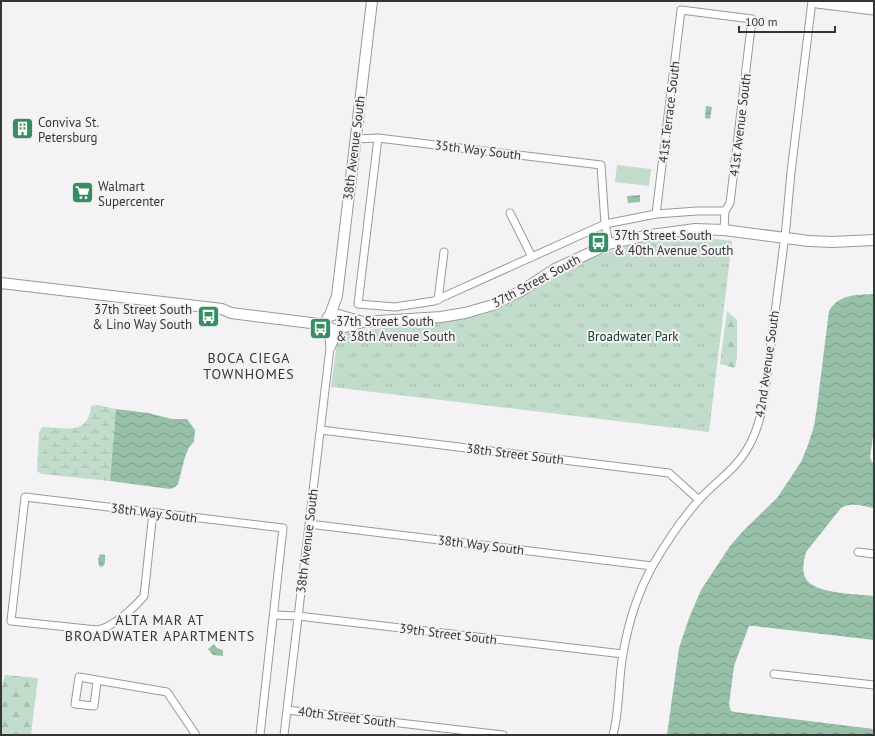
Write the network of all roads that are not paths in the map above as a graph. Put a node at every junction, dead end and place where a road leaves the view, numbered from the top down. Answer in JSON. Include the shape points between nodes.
{"nodes":[{"id":1,"x":372,"y":1,"type":"edge"},
{"id":2,"x":812,"y":1,"type":"edge"},
{"id":3,"x":817,"y":1,"type":"edge"},
{"id":4,"x":874,"y":8,"type":"edge"},
{"id":5,"x":752,"y":19,"type":"joint"},
{"id":6,"x":378,"y":138,"type":"junction"},
{"id":7,"x":356,"y":139,"type":"junction"},
{"id":8,"x":726,"y":212,"type":"junction"},
{"id":9,"x":510,"y":213,"type":"dead end"},
{"id":10,"x":656,"y":214,"type":"junction"},
{"id":11,"x":605,"y":224,"type":"junction"},
{"id":12,"x":724,"y":230,"type":"junction"},
{"id":13,"x":784,"y":238,"type":"junction"},
{"id":14,"x":874,"y":240,"type":"edge"},
{"id":15,"x":609,"y":244,"type":"junction"},
{"id":16,"x":444,"y":252,"type":"dead end"},
{"id":17,"x":532,"y":257,"type":"junction"},
{"id":18,"x":1,"y":283,"type":"edge"},
{"id":19,"x":438,"y":300,"type":"junction"},
{"id":20,"x":333,"y":322,"type":"junction"},
{"id":21,"x":321,"y":430,"type":"junction"},
{"id":22,"x":699,"y":500,"type":"junction"},
{"id":23,"x":153,"y":512,"type":"junction"},
{"id":24,"x":309,"y":524,"type":"junction"},
{"id":25,"x":283,"y":528,"type":"joint"},
{"id":26,"x":858,"y":552,"type":"dead end"},
{"id":27,"x":874,"y":554,"type":"edge"},
{"id":28,"x":652,"y":566,"type":"junction"},
{"id":29,"x":274,"y":615,"type":"junction"},
{"id":30,"x":298,"y":616,"type":"junction"},
{"id":31,"x":623,"y":654,"type":"junction"},
{"id":32,"x":774,"y":674,"type":"dead end"},
{"id":33,"x":97,"y":681,"type":"junction"},
{"id":34,"x":874,"y":686,"type":"edge"},
{"id":35,"x":287,"y":710,"type":"junction"},
{"id":36,"x":196,"y":735,"type":"edge"},
{"id":37,"x":260,"y":735,"type":"edge"},
{"id":38,"x":284,"y":735,"type":"edge"},
{"id":39,"x":502,"y":735,"type":"edge"},
{"id":40,"x":613,"y":735,"type":"edge"}],
"edges":[{"from":1,"to":7,"type":"street","name":"38th Avenue South"},
{"from":2,"to":13,"type":"street","name":"42nd Avenue South"},
{"from":3,"to":4,"type":"highway"},
{"from":5,"to":8,"type":"street","name":"41st Avenue South","via":[[730,203]]},
{"from":5,"to":10,"type":"street","name":"41st Terrace South","via":[[681,10]]},
{"from":6,"to":7,"type":"street","name":"35th Way South"},
{"from":6,"to":11,"type":"street","name":"35th Way South","via":[[601,165]]},
{"from":6,"to":19,"type":"street","via":[[358,304],[395,307]]},
{"from":7,"to":20,"type":"street","name":"38th Avenue South"},
{"from":8,"to":10,"type":"street"},
{"from":8,"to":12,"type":"street","name":"41st Avenue South"},
{"from":9,"to":17,"type":"street"},
{"from":10,"to":11,"type":"street"},
{"from":11,"to":15,"type":"street"},
{"from":11,"to":17,"type":"street"},
{"from":12,"to":13,"type":"street","name":"37th Street South"},
{"from":12,"to":15,"type":"street","name":"37th Street South","via":[[695,229]]},
{"from":13,"to":14,"type":"street","name":"37th Street South","via":[[832,242]]},
{"from":13,"to":22,"type":"street","name":"42nd Avenue South","via":[[758,428],[738,463]]},
{"from":15,"to":20,"type":"street","name":"37th Street South","via":[[555,269],[493,305],[465,313],[441,317]]},
{"from":16,"to":19,"type":"street"},
{"from":17,"to":19,"type":"street"},
{"from":18,"to":20,"type":"street","name":"37th Street South","via":[[222,310],[232,314]]},
{"from":20,"to":21,"type":"street","name":"38th Avenue South"},
{"from":21,"to":22,"type":"street","name":"38th Street South","via":[[670,473]]},
{"from":21,"to":24,"type":"street","name":"38th Avenue South"},
{"from":22,"to":28,"type":"street","name":"42nd Avenue South"},
{"from":23,"to":23,"type":"street","name":"38th Way South","via":[[144,596],[105,629],[11,621],[25,497]]},
{"from":23,"to":25,"type":"street","name":"38th Way South"},
{"from":24,"to":28,"type":"street","name":"38th Way South"},
{"from":24,"to":30,"type":"street","name":"38th Avenue South"},
{"from":25,"to":29,"type":"street","name":"38th Avenue South"},
{"from":26,"to":27,"type":"street"},
{"from":28,"to":31,"type":"street","name":"42nd Avenue South","via":[[630,622]]},
{"from":29,"to":30,"type":"street","name":"39th Street South"},
{"from":29,"to":37,"type":"street","name":"38th Avenue South"},
{"from":30,"to":31,"type":"street","name":"39th Street South"},
{"from":30,"to":35,"type":"street","name":"38th Avenue South"},
{"from":31,"to":40,"type":"street","name":"42nd Avenue South"},
{"from":32,"to":34,"type":"street"},
{"from":33,"to":33,"type":"street","via":[[78,677],[75,704],[94,706]]},
{"from":33,"to":36,"type":"street","via":[[167,692]]},
{"from":35,"to":38,"type":"street","name":"38th Avenue South"},
{"from":35,"to":39,"type":"street","name":"40th Street South"}]}
